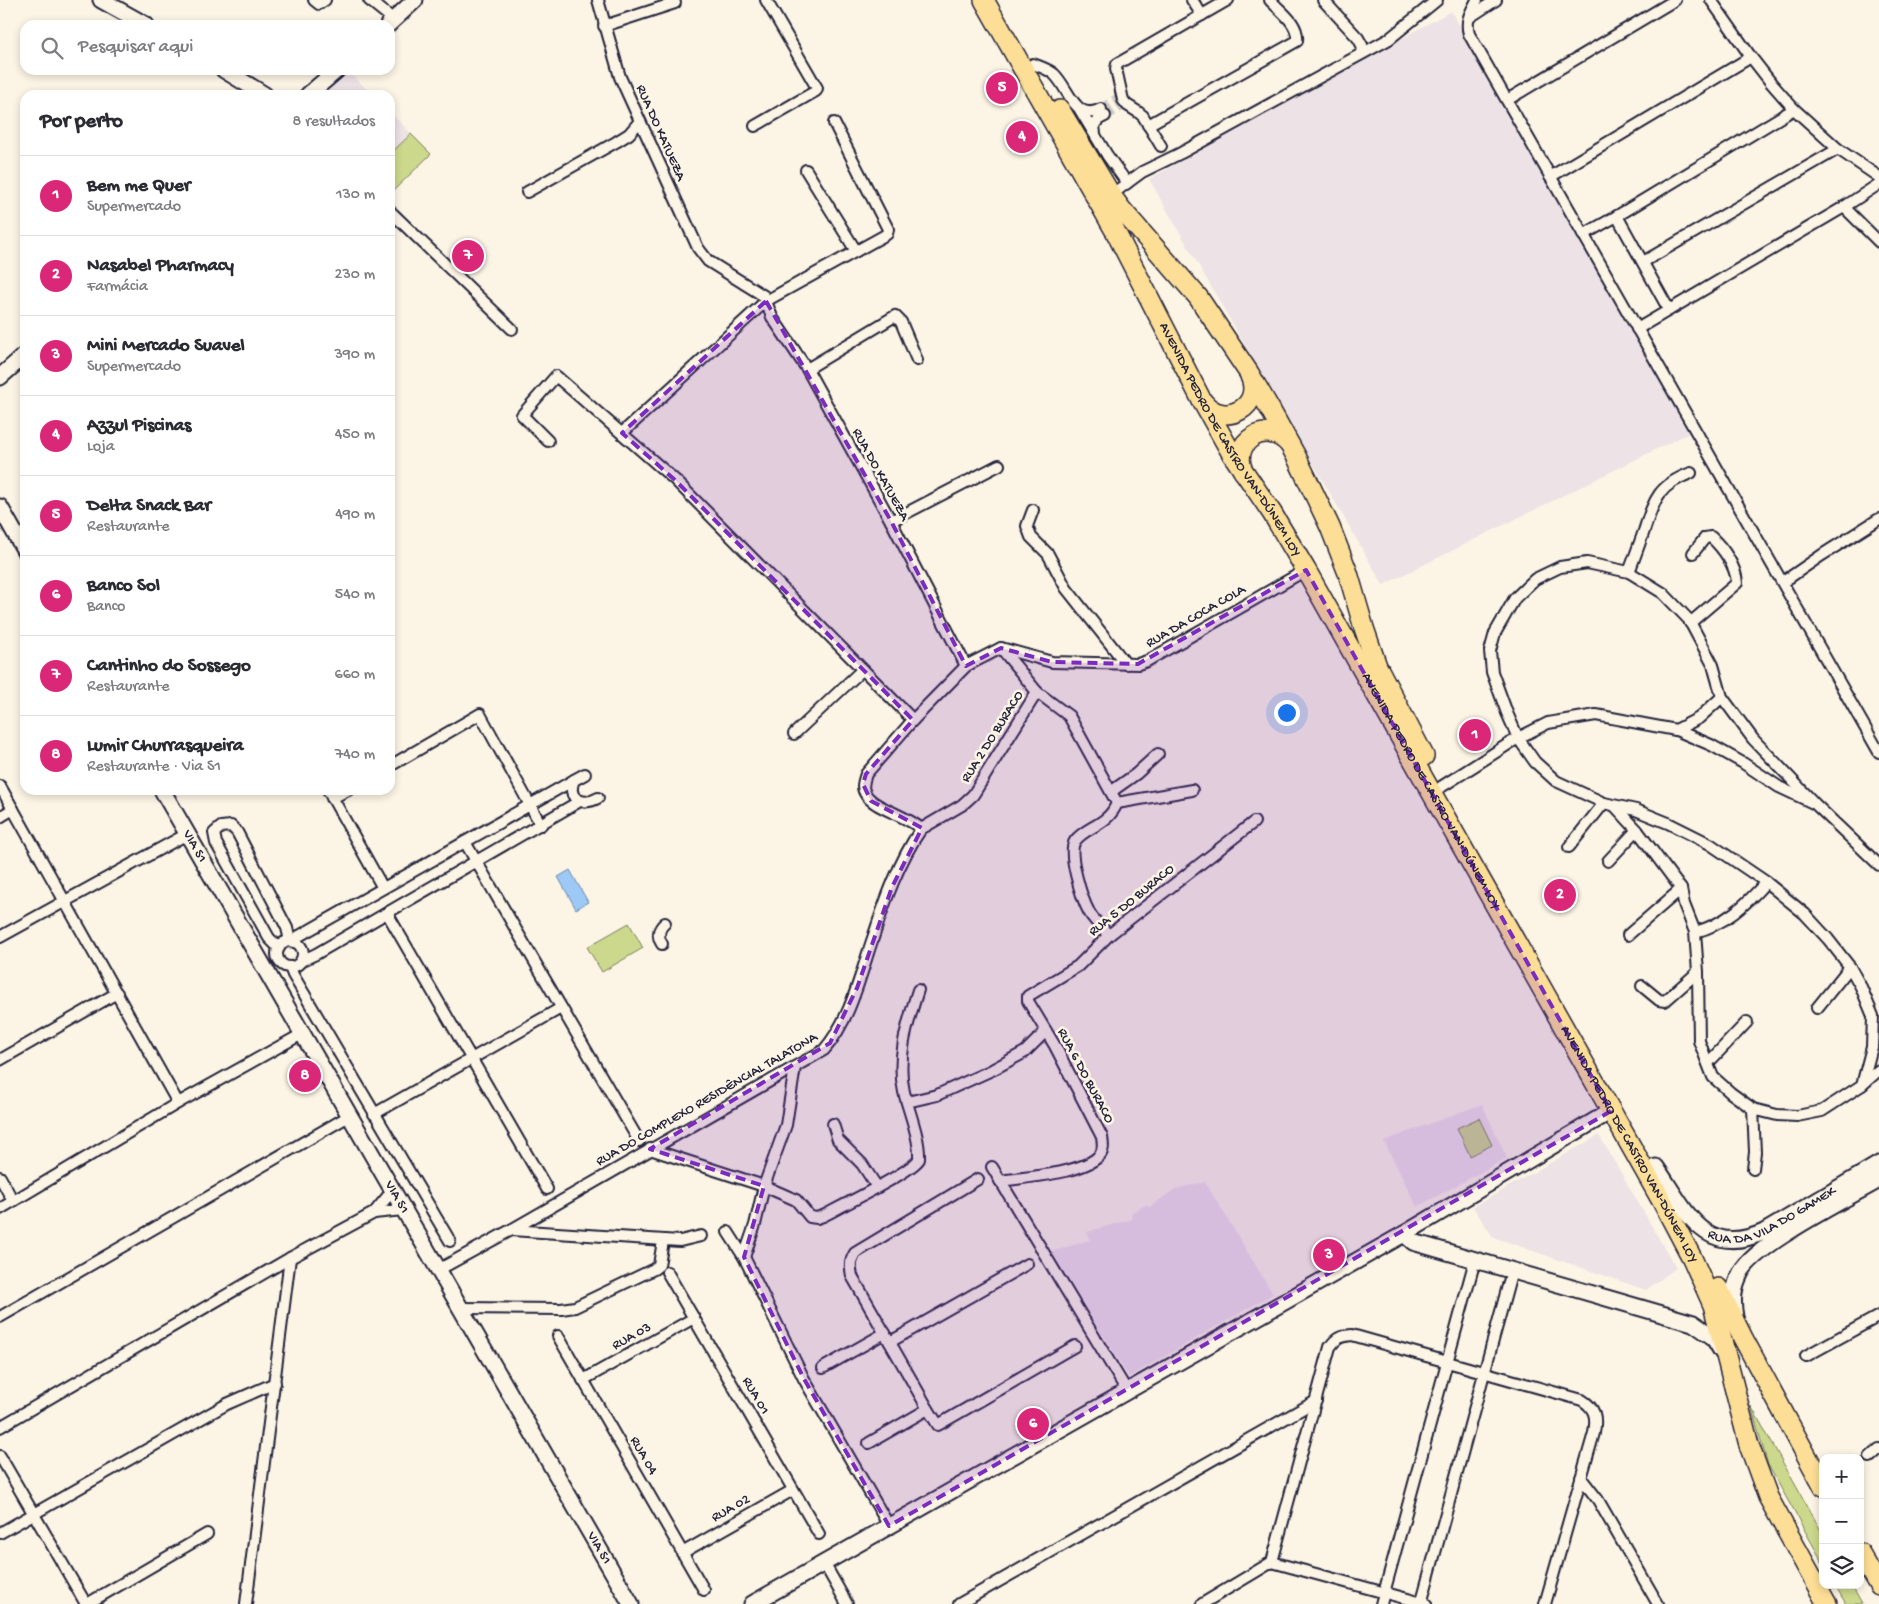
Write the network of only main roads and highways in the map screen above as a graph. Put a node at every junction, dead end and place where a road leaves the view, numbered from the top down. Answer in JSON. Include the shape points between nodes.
{"nodes":[{"id":1,"x":984,"y":0,"type":"edge"},
{"id":2,"x":998,"y":0,"type":"edge"},
{"id":3,"x":1249,"y":373,"type":"junction"},
{"id":4,"x":1202,"y":401,"type":"junction"},
{"id":5,"x":1290,"y":445,"type":"junction"},
{"id":6,"x":1244,"y":472,"type":"junction"},
{"id":7,"x":1819,"y":1479,"type":"edge"},
{"id":8,"x":1864,"y":1560,"type":"edge"},
{"id":9,"x":1879,"y":1586,"type":"edge"},
{"id":10,"x":1827,"y":1604,"type":"edge"}],
"edges":[{"from":1,"to":4,"type":"highway","name":"AVENIDA PEDRO DE CASTRO VAN-DÚNEM LOY","via":[[1114,229]]},
{"from":2,"to":3,"type":"highway","name":"AVENIDA PEDRO DE CASTRO VAN-DÚNEM LOY","via":[[1122,210],[1198,297]]},
{"from":3,"to":4,"type":"highway","via":[[1252,394],[1240,411],[1219,414]]},
{"from":3,"to":5,"type":"highway","name":"AVENIDA PEDRO DE CASTRO VAN-DÚNEM LOY"},
{"from":4,"to":6,"type":"highway","name":"AVENIDA PEDRO DE CASTRO VAN-DÚNEM LOY"},
{"from":5,"to":6,"type":"highway","via":[[1275,434],[1253,437],[1243,446],[1240,455]]},
{"from":5,"to":7,"type":"highway","name":"AVENIDA PEDRO DE CASTRO VAN-DÚNEM LOY","via":[[1330,527],[1377,666],[1441,788],[1672,1194],[1743,1338]]},
{"from":6,"to":10,"type":"highway","name":"AVENIDA PEDRO DE CASTRO VAN-DÚNEM LOY","via":[[1306,570],[1663,1203],[1707,1289],[1749,1445],[1768,1497]]},
{"from":8,"to":9,"type":"highway"}]}
